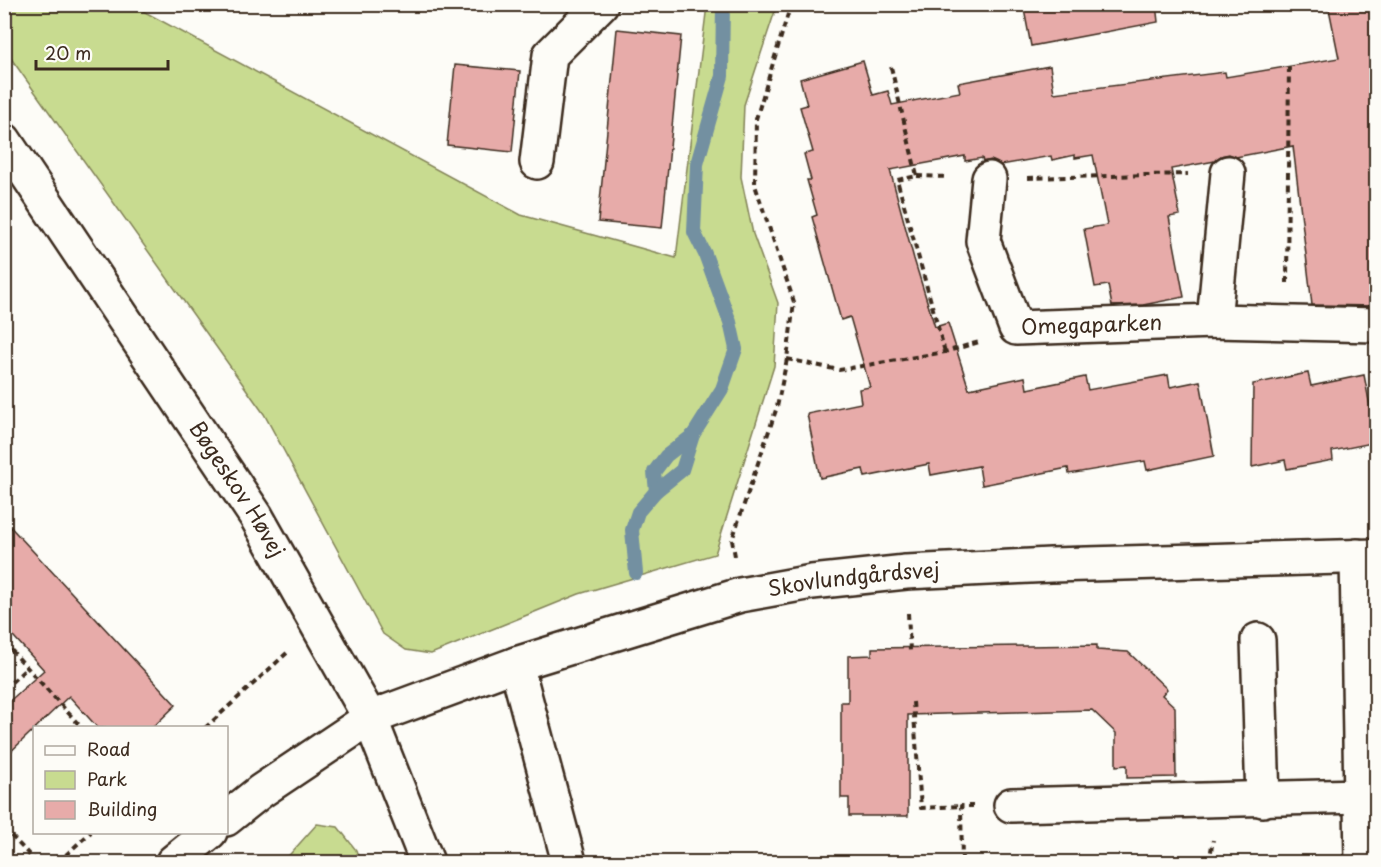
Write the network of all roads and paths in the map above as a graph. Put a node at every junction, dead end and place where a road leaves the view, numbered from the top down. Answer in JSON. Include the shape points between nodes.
{"nodes":[{"id":1,"x":601,"y":4,"type":"edge"},
{"id":2,"x":791,"y":4,"type":"edge"},
{"id":3,"x":857,"y":4,"type":"edge"},
{"id":4,"x":858,"y":12,"type":"dead end"},
{"id":5,"x":1289,"y":64,"type":"dead end"},
{"id":6,"x":891,"y":67,"type":"dead end"},
{"id":7,"x":4,"y":140,"type":"edge"},
{"id":8,"x":537,"y":162,"type":"dead end"},
{"id":9,"x":1228,"y":173,"type":"joint"},
{"id":10,"x":917,"y":176,"type":"junction"},
{"id":11,"x":989,"y":179,"type":"junction"},
{"id":12,"x":1214,"y":321,"type":"junction"},
{"id":13,"x":1287,"y":323,"type":"junction"},
{"id":14,"x":1377,"y":325,"type":"edge"},
{"id":15,"x":1016,"y":328,"type":"junction"},
{"id":16,"x":945,"y":352,"type":"junction"},
{"id":17,"x":788,"y":359,"type":"junction"},
{"id":18,"x":1367,"y":556,"type":"edge"},
{"id":19,"x":740,"y":595,"type":"junction"},
{"id":20,"x":318,"y":626,"type":"junction"},
{"id":21,"x":1258,"y":640,"type":"dead end"},
{"id":22,"x":4,"y":642,"type":"edge"},
{"id":23,"x":516,"y":664,"type":"junction"},
{"id":24,"x":28,"y":668,"type":"junction"},
{"id":25,"x":4,"y":689,"type":"edge"},
{"id":26,"x":913,"y":702,"type":"dead end"},
{"id":27,"x":370,"y":718,"type":"junction"},
{"id":28,"x":80,"y":726,"type":"edge"},
{"id":29,"x":208,"y":726,"type":"edge"},
{"id":30,"x":1361,"y":796,"type":"junction"},
{"id":31,"x":1263,"y":800,"type":"junction"},
{"id":32,"x":1011,"y":805,"type":"dead end"},
{"id":33,"x":961,"y":806,"type":"dead end"},
{"id":34,"x":228,"y":824,"type":"edge"},
{"id":35,"x":4,"y":828,"type":"edge"},
{"id":36,"x":89,"y":834,"type":"edge"},
{"id":37,"x":214,"y":838,"type":"edge"},
{"id":38,"x":36,"y":862,"type":"edge"},
{"id":39,"x":58,"y":862,"type":"edge"},
{"id":40,"x":174,"y":862,"type":"edge"},
{"id":41,"x":427,"y":862,"type":"edge"},
{"id":42,"x":569,"y":862,"type":"edge"},
{"id":43,"x":1362,"y":862,"type":"edge"}],
"edges":[{"from":1,"to":8,"type":"street","via":[[550,55]]},
{"from":2,"to":17,"type":"path","via":[[755,130],[755,185],[794,302]]},
{"from":3,"to":4,"type":"path"},
{"from":5,"to":13,"type":"path"},
{"from":6,"to":10,"type":"path"},
{"from":7,"to":20,"type":"street","name":"Bøgeskov Høvej","via":[[256,516]]},
{"from":9,"to":11,"type":"path"},
{"from":9,"to":12,"type":"street"},
{"from":10,"to":11,"type":"path"},
{"from":10,"to":16,"type":"path","via":[[897,180]]},
{"from":11,"to":15,"type":"street","name":"Omegaparken","via":[[984,241]]},
{"from":12,"to":13,"type":"street","name":"Omegaparken"},
{"from":12,"to":15,"type":"street","name":"Omegaparken"},
{"from":13,"to":14,"type":"street","name":"Omegaparken"},
{"from":15,"to":16,"type":"path"},
{"from":16,"to":17,"type":"path","via":[[839,370]]},
{"from":17,"to":19,"type":"path","via":[[777,407],[732,540]]},
{"from":18,"to":19,"type":"street","name":"Skovlundgårdsvej","via":[[906,572]]},
{"from":18,"to":30,"type":"street","name":"Skovlundgårdsvej"},
{"from":19,"to":23,"type":"street","name":"Skovlundgårdsvej"},
{"from":20,"to":27,"type":"street","name":"Bøgeskov Høvej"},
{"from":20,"to":29,"type":"path"},
{"from":21,"to":31,"type":"street"},
{"from":22,"to":24,"type":"path"},
{"from":23,"to":27,"type":"street","name":"Skovlundgårdsvej"},
{"from":23,"to":42,"type":"street"},
{"from":24,"to":25,"type":"path"},
{"from":24,"to":28,"type":"path"},
{"from":26,"to":33,"type":"path","via":[[921,808]]},
{"from":27,"to":34,"type":"street","name":"Skovlundgårdsvej","via":[[261,791]]},
{"from":27,"to":41,"type":"street","name":"Bøgeskov Høvej"},
{"from":30,"to":31,"type":"street"},
{"from":30,"to":43,"type":"street","name":"Skovlundgårdsvej"},
{"from":31,"to":32,"type":"street"},
{"from":35,"to":38,"type":"path"},
{"from":36,"to":39,"type":"path"},
{"from":37,"to":40,"type":"street","name":"Skovlundgårdsvej"}]}
